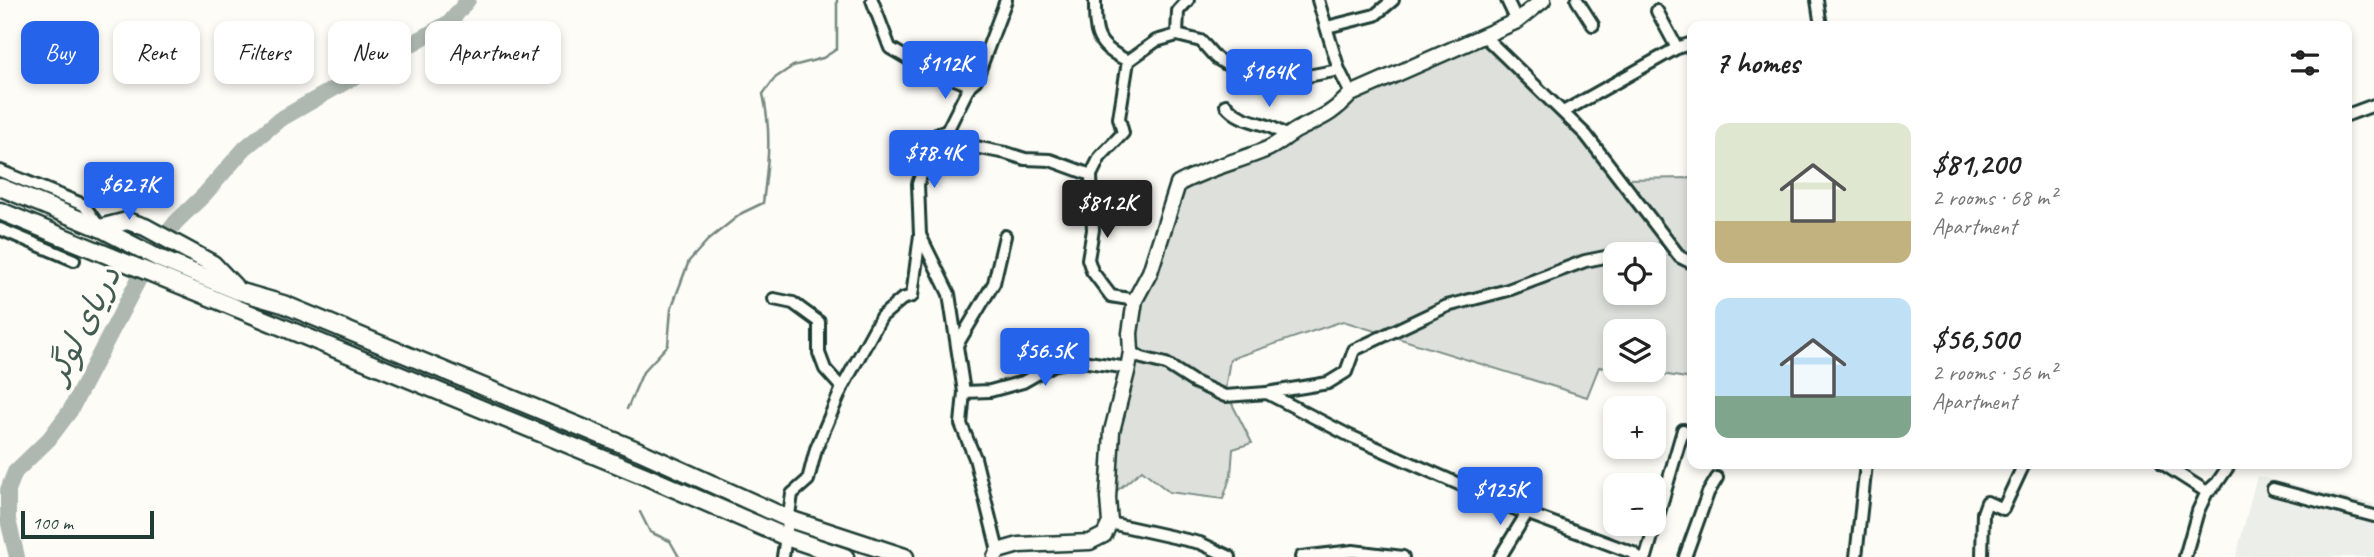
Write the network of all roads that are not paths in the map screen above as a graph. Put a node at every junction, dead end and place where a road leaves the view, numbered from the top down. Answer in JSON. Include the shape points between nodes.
{"nodes":[{"id":1,"x":872,"y":0,"type":"edge"},
{"id":2,"x":1006,"y":0,"type":"edge"},
{"id":3,"x":1095,"y":0,"type":"edge"},
{"id":4,"x":1188,"y":0,"type":"edge"},
{"id":5,"x":1318,"y":0,"type":"edge"},
{"id":6,"x":1393,"y":0,"type":"edge"},
{"id":7,"x":1507,"y":0,"type":"edge"},
{"id":8,"x":1543,"y":0,"type":"edge"},
{"id":9,"x":1577,"y":0,"type":"edge"},
{"id":10,"x":1817,"y":0,"type":"edge"},
{"id":11,"x":1657,"y":11,"type":"dead end"},
{"id":12,"x":1517,"y":21,"type":"junction"},
{"id":13,"x":1820,"y":21,"type":"edge"},
{"id":14,"x":1594,"y":25,"type":"dead end"},
{"id":15,"x":1327,"y":27,"type":"junction"},
{"id":16,"x":1177,"y":35,"type":"junction"},
{"id":17,"x":1484,"y":36,"type":"junction"},
{"id":18,"x":1687,"y":45,"type":"edge"},
{"id":19,"x":1676,"y":48,"type":"junction"},
{"id":20,"x":1128,"y":61,"type":"junction"},
{"id":21,"x":1339,"y":69,"type":"junction"},
{"id":22,"x":970,"y":85,"type":"junction"},
{"id":23,"x":1351,"y":94,"type":"junction"},
{"id":24,"x":1226,"y":105,"type":"dead end"},
{"id":25,"x":2374,"y":105,"type":"edge"},
{"id":26,"x":1563,"y":112,"type":"junction"},
{"id":27,"x":2352,"y":113,"type":"edge"},
{"id":28,"x":947,"y":131,"type":"junction"},
{"id":29,"x":1287,"y":137,"type":"junction"},
{"id":30,"x":0,"y":170,"type":"edge"},
{"id":31,"x":1091,"y":175,"type":"junction"},
{"id":32,"x":0,"y":187,"type":"edge"},
{"id":33,"x":0,"y":211,"type":"edge"},
{"id":34,"x":100,"y":228,"type":"junction"},
{"id":35,"x":0,"y":229,"type":"edge"},
{"id":36,"x":920,"y":235,"type":"junction"},
{"id":37,"x":1005,"y":236,"type":"dead end"},
{"id":38,"x":1603,"y":257,"type":"edge"},
{"id":39,"x":74,"y":260,"type":"dead end"},
{"id":40,"x":1687,"y":260,"type":"edge"},
{"id":41,"x":238,"y":291,"type":"junction"},
{"id":42,"x":774,"y":299,"type":"dead end"},
{"id":43,"x":1135,"y":300,"type":"junction"},
{"id":44,"x":957,"y":345,"type":"junction"},
{"id":45,"x":1131,"y":352,"type":"junction"},
{"id":46,"x":1128,"y":368,"type":"junction"},
{"id":47,"x":842,"y":388,"type":"junction"},
{"id":48,"x":964,"y":392,"type":"junction"},
{"id":49,"x":1267,"y":393,"type":"junction"},
{"id":50,"x":1683,"y":430,"type":"dead end"},
{"id":51,"x":1865,"y":469,"type":"edge"},
{"id":52,"x":2022,"y":469,"type":"edge"},
{"id":53,"x":2171,"y":469,"type":"edge"},
{"id":54,"x":2227,"y":469,"type":"edge"},
{"id":55,"x":1717,"y":478,"type":"dead end"},
{"id":56,"x":2273,"y":489,"type":"dead end"},
{"id":57,"x":2207,"y":492,"type":"junction"},
{"id":58,"x":1527,"y":513,"type":"junction"},
{"id":59,"x":2374,"y":516,"type":"edge"},
{"id":60,"x":789,"y":519,"type":"junction"},
{"id":61,"x":1110,"y":523,"type":"junction"},
{"id":62,"x":786,"y":537,"type":"junction"},
{"id":63,"x":997,"y":554,"type":"edge"},
{"id":64,"x":783,"y":557,"type":"edge"},
{"id":65,"x":845,"y":557,"type":"edge"},
{"id":66,"x":905,"y":557,"type":"edge"},
{"id":67,"x":1230,"y":557,"type":"edge"},
{"id":68,"x":1301,"y":557,"type":"edge"},
{"id":69,"x":1403,"y":557,"type":"edge"},
{"id":70,"x":1500,"y":557,"type":"edge"},
{"id":71,"x":1638,"y":557,"type":"edge"},
{"id":72,"x":1646,"y":557,"type":"edge"},
{"id":73,"x":1685,"y":557,"type":"edge"},
{"id":74,"x":1856,"y":557,"type":"edge"},
{"id":75,"x":1982,"y":557,"type":"edge"},
{"id":76,"x":2185,"y":557,"type":"edge"}],
"edges":[{"from":1,"to":22,"type":"street","via":[[890,48]]},
{"from":2,"to":22,"type":"street","via":[[976,80]]},
{"from":3,"to":20,"type":"street","via":[[1095,29],[1103,44]]},
{"from":4,"to":16,"type":"street","via":[[1178,11]]},
{"from":5,"to":15,"type":"street"},
{"from":6,"to":15,"type":"street","via":[[1375,15]]},
{"from":7,"to":12,"type":"street"},
{"from":8,"to":12,"type":"street"},
{"from":9,"to":14,"type":"street"},
{"from":10,"to":13,"type":"street"},
{"from":11,"to":19,"type":"street"},
{"from":12,"to":17,"type":"street"},
{"from":15,"to":21,"type":"street"},
{"from":16,"to":20,"type":"street","via":[[1156,41]]},
{"from":16,"to":21,"type":"street","via":[[1201,41],[1216,58],[1250,79],[1271,83]]},
{"from":17,"to":23,"type":"street"},
{"from":17,"to":26,"type":"street"},
{"from":18,"to":19,"type":"street"},
{"from":19,"to":26,"type":"street"},
{"from":20,"to":31,"type":"street","via":[[1119,118],[1123,133],[1100,157]]},
{"from":21,"to":23,"type":"street"},
{"from":22,"to":28,"type":"street"},
{"from":23,"to":29,"type":"street","via":[[1324,118]]},
{"from":24,"to":29,"type":"street","via":[[1236,117],[1276,127]]},
{"from":25,"to":27,"type":"street"},
{"from":26,"to":40,"type":"street"},
{"from":28,"to":31,"type":"street","via":[[980,148],[1050,160]]},
{"from":28,"to":36,"type":"street","via":[[939,134],[918,184]]},
{"from":29,"to":43,"type":"street","via":[[1178,184],[1150,272]]},
{"from":30,"to":34,"type":"street","via":[[84,205]]},
{"from":31,"to":43,"type":"street","via":[[1093,230],[1088,258],[1092,271],[1111,296]]},
{"from":32,"to":34,"type":"main road"},
{"from":33,"to":62,"type":"main road"},
{"from":34,"to":41,"type":"main road"},
{"from":34,"to":41,"type":"main road","via":[[127,221],[145,227],[213,264]]},
{"from":35,"to":39,"type":"street"},
{"from":36,"to":44,"type":"street","via":[[949,294]]},
{"from":36,"to":47,"type":"street","via":[[912,296],[881,317]]},
{"from":37,"to":44,"type":"street","via":[[994,283]]},
{"from":38,"to":49,"type":"street","via":[[1447,306],[1354,350],[1346,372],[1328,383]]},
{"from":41,"to":60,"type":"main road","via":[[283,304],[639,451]]},
{"from":42,"to":47,"type":"street","via":[[793,303],[819,322],[819,353],[825,369]]},
{"from":43,"to":45,"type":"street"},
{"from":44,"to":48,"type":"street"},
{"from":45,"to":46,"type":"street"},
{"from":45,"to":49,"type":"street","via":[[1166,364],[1225,396]]},
{"from":46,"to":48,"type":"street","via":[[1075,359],[1023,382]]},
{"from":46,"to":61,"type":"street","via":[[1111,431]]},
{"from":47,"to":60,"type":"street","via":[[808,480],[792,494]]},
{"from":48,"to":63,"type":"street","via":[[961,425],[975,458]]},
{"from":49,"to":58,"type":"street","via":[[1350,436]]},
{"from":50,"to":72,"type":"street"},
{"from":51,"to":74,"type":"street"},
{"from":52,"to":75,"type":"street","via":[[2003,509],[1987,502]]},
{"from":53,"to":57,"type":"street"},
{"from":54,"to":57,"type":"street"},
{"from":55,"to":73,"type":"street"},
{"from":56,"to":59,"type":"street"},
{"from":57,"to":76,"type":"street"},
{"from":58,"to":70,"type":"street"},
{"from":58,"to":71,"type":"street"},
{"from":60,"to":62,"type":"street"},
{"from":60,"to":66,"type":"main road"},
{"from":61,"to":63,"type":"street","via":[[1099,540],[1019,545]]},
{"from":61,"to":67,"type":"street","via":[[1200,543]]},
{"from":62,"to":64,"type":"street"},
{"from":62,"to":65,"type":"main road"},
{"from":68,"to":69,"type":"street","via":[[1353,551]]}]}
